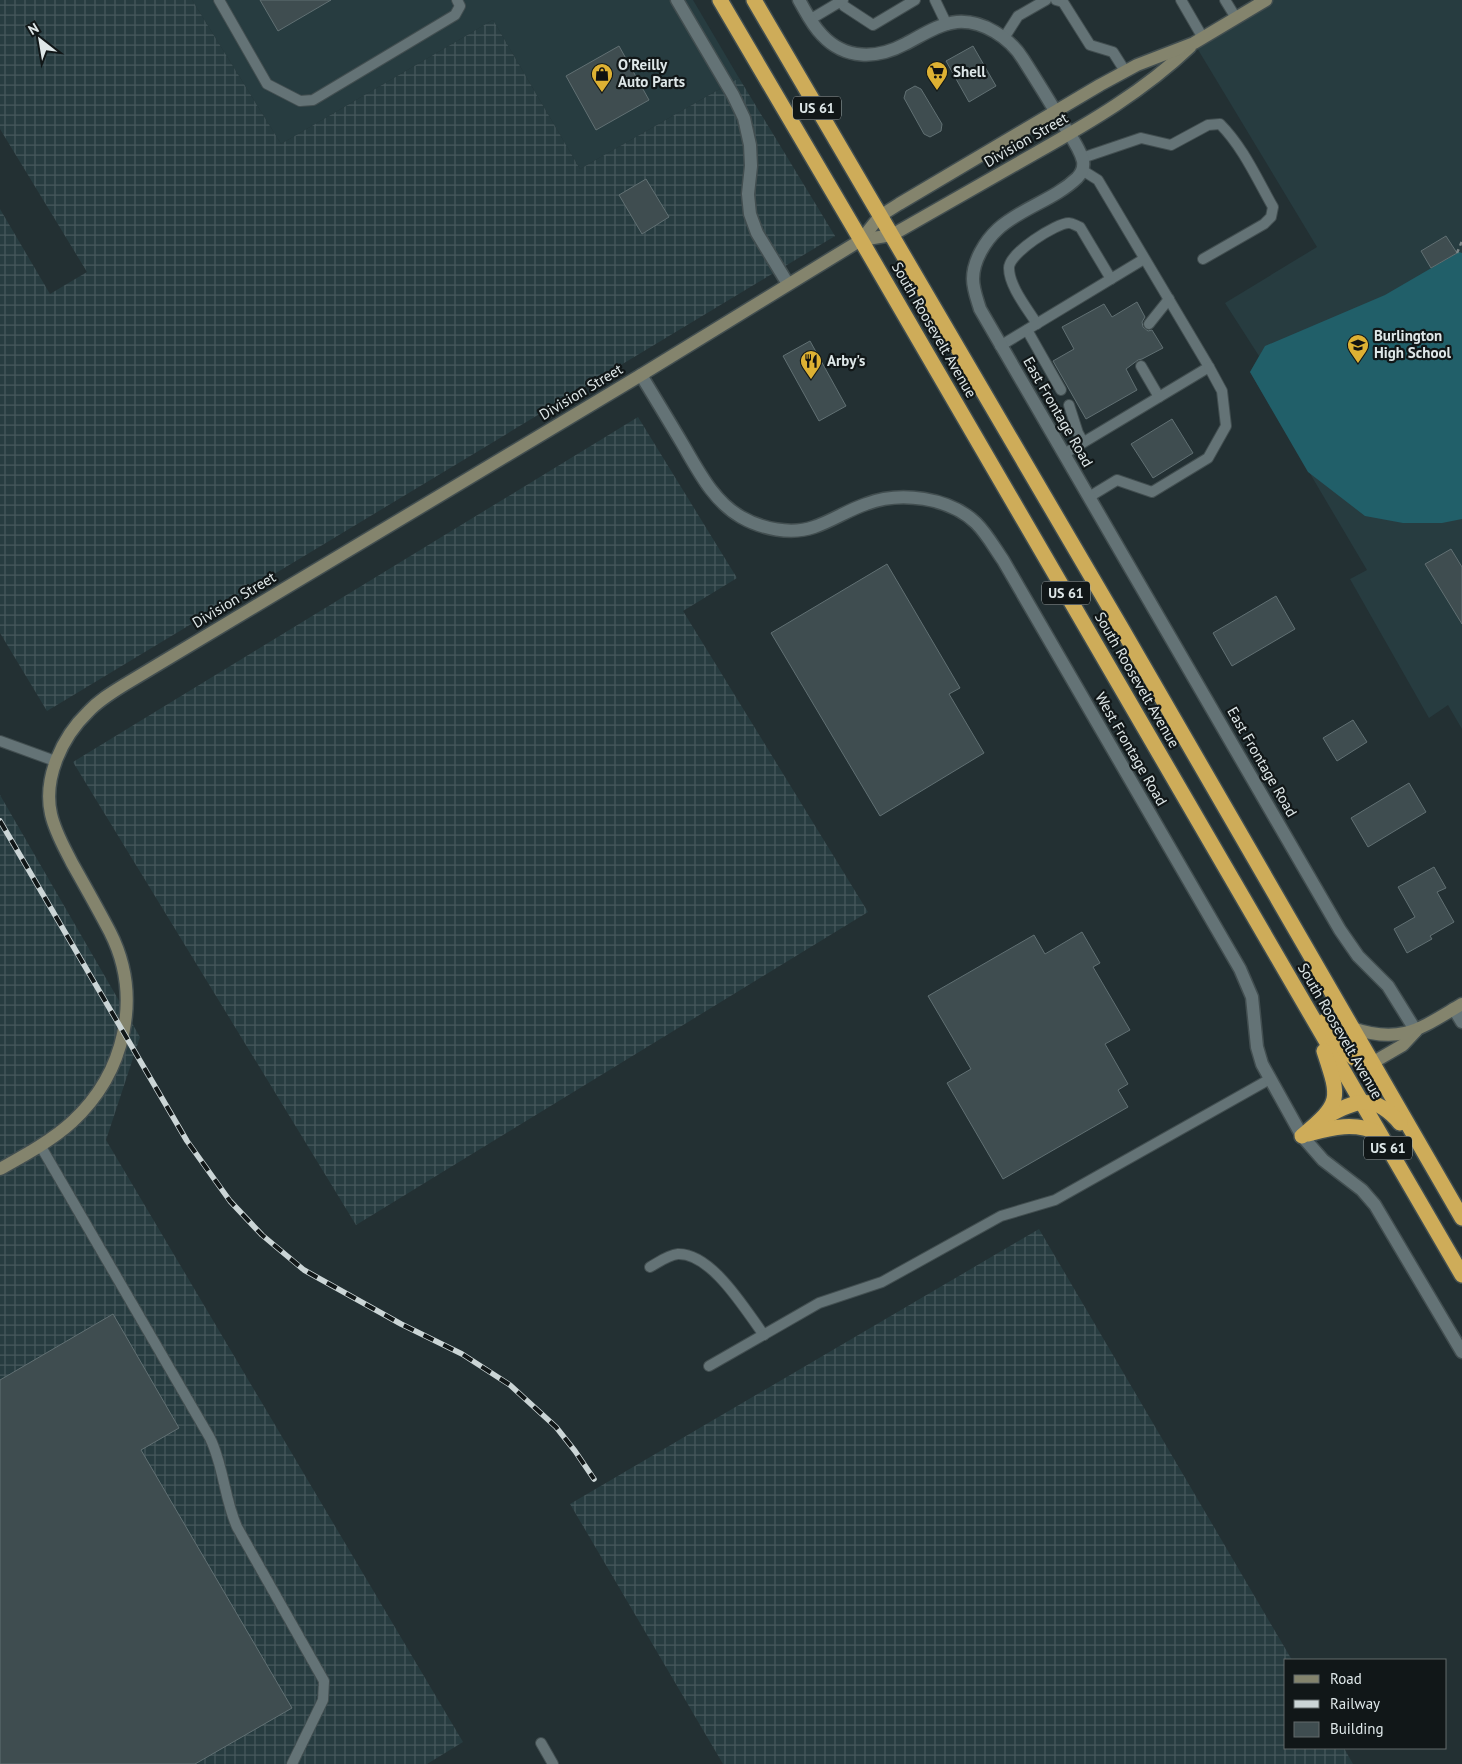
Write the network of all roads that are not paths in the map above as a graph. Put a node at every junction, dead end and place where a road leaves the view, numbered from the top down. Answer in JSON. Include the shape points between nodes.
{"nodes":[{"id":1,"x":219,"y":0,"type":"edge"},
{"id":2,"x":456,"y":0,"type":"edge"},
{"id":3,"x":677,"y":0,"type":"edge"},
{"id":4,"x":720,"y":0,"type":"edge"},
{"id":5,"x":754,"y":0,"type":"edge"},
{"id":6,"x":799,"y":0,"type":"edge"},
{"id":7,"x":841,"y":0,"type":"edge"},
{"id":8,"x":915,"y":0,"type":"edge"},
{"id":9,"x":935,"y":0,"type":"edge"},
{"id":10,"x":1046,"y":0,"type":"edge"},
{"id":11,"x":1056,"y":0,"type":"edge"},
{"id":12,"x":1181,"y":0,"type":"edge"},
{"id":13,"x":1225,"y":0,"type":"edge"},
{"id":14,"x":1266,"y":0,"type":"edge"},
{"id":15,"x":1236,"y":18,"type":"junction"},
{"id":16,"x":810,"y":19,"type":"junction"},
{"id":17,"x":947,"y":25,"type":"junction"},
{"id":18,"x":1004,"y":38,"type":"junction"},
{"id":19,"x":1198,"y":41,"type":"junction"},
{"id":20,"x":1125,"y":71,"type":"junction"},
{"id":21,"x":1055,"y":110,"type":"junction"},
{"id":22,"x":1069,"y":134,"type":"junction"},
{"id":23,"x":1082,"y":164,"type":"junction"},
{"id":24,"x":880,"y":216,"type":"junction"},
{"id":25,"x":892,"y":236,"type":"junction"},
{"id":26,"x":861,"y":240,"type":"junction"},
{"id":27,"x":1144,"y":259,"type":"junction"},
{"id":28,"x":1203,"y":259,"type":"dead end"},
{"id":29,"x":1111,"y":279,"type":"junction"},
{"id":30,"x":788,"y":284,"type":"junction"},
{"id":31,"x":1169,"y":299,"type":"junction"},
{"id":32,"x":1037,"y":324,"type":"junction"},
{"id":33,"x":1149,"y":324,"type":"dead end"},
{"id":34,"x":1027,"y":330,"type":"junction"},
{"id":35,"x":1000,"y":346,"type":"junction"},
{"id":36,"x":1141,"y":366,"type":"dead end"},
{"id":37,"x":1209,"y":367,"type":"junction"},
{"id":38,"x":641,"y":375,"type":"junction"},
{"id":39,"x":1061,"y":390,"type":"dead end"},
{"id":40,"x":1159,"y":396,"type":"junction"},
{"id":41,"x":1069,"y":405,"type":"dead end"},
{"id":42,"x":1084,"y":442,"type":"junction"},
{"id":43,"x":1064,"y":454,"type":"junction"},
{"id":44,"x":1089,"y":497,"type":"junction"},
{"id":45,"x":0,"y":741,"type":"edge"},
{"id":46,"x":56,"y":761,"type":"junction"},
{"id":47,"x":1272,"y":947,"type":"junction"},
{"id":48,"x":1458,"y":1006,"type":"edge"},
{"id":49,"x":1314,"y":1021,"type":"junction"},
{"id":50,"x":1462,"y":1022,"type":"edge"},
{"id":51,"x":1352,"y":1028,"type":"junction"},
{"id":52,"x":1416,"y":1031,"type":"junction"},
{"id":53,"x":1372,"y":1063,"type":"junction"},
{"id":54,"x":1270,"y":1080,"type":"junction"},
{"id":55,"x":1361,"y":1102,"type":"junction"},
{"id":56,"x":1324,"y":1118,"type":"junction"},
{"id":57,"x":1379,"y":1133,"type":"junction"},
{"id":58,"x":1302,"y":1136,"type":"junction"},
{"id":59,"x":40,"y":1145,"type":"junction"},
{"id":60,"x":1424,"y":1153,"type":"junction"},
{"id":61,"x":0,"y":1169,"type":"edge"},
{"id":62,"x":1462,"y":1218,"type":"edge"},
{"id":63,"x":650,"y":1267,"type":"dead end"},
{"id":64,"x":1462,"y":1275,"type":"edge"},
{"id":65,"x":764,"y":1335,"type":"junction"},
{"id":66,"x":1462,"y":1352,"type":"edge"},
{"id":67,"x":709,"y":1366,"type":"dead end"},
{"id":68,"x":541,"y":1743,"type":"dead end"},
{"id":69,"x":292,"y":1764,"type":"edge"},
{"id":70,"x":553,"y":1764,"type":"edge"}],
"edges":[{"from":1,"to":2,"type":"lane","via":[[267,84],[300,101],[313,100],[455,14],[460,6]]},
{"from":3,"to":30,"type":"street","via":[[744,118],[749,134],[750,214],[765,249]]},
{"from":4,"to":26,"type":"highway","name":"South Roosevelt Avenue","number":"US 61"},
{"from":5,"to":24,"type":"highway","name":"South Roosevelt Avenue","number":"US 61"},
{"from":6,"to":16,"type":"street"},
{"from":7,"to":8,"type":"lane","via":[[844,6],[873,25]]},
{"from":7,"to":16,"type":"lane"},
{"from":9,"to":17,"type":"lane"},
{"from":10,"to":18,"type":"lane","via":[[1018,16]]},
{"from":11,"to":20,"type":"lane","via":[[1063,2],[1090,45],[1113,52]]},
{"from":12,"to":19,"type":"lane"},
{"from":13,"to":15,"type":"lane"},
{"from":14,"to":15,"type":"street","name":"Division Street"},
{"from":15,"to":19,"type":"street","name":"Division Street"},
{"from":16,"to":17,"type":"street","via":[[832,44],[871,56],[895,49]]},
{"from":17,"to":18,"type":"street","via":[[970,23]]},
{"from":18,"to":21,"type":"street","via":[[1021,56]]},
{"from":19,"to":20,"type":"street","name":"Division Street"},
{"from":19,"to":22,"type":"street","name":"Division Street","via":[[1149,82]]},
{"from":20,"to":21,"type":"street","name":"Division Street"},
{"from":21,"to":22,"type":"street"},
{"from":21,"to":24,"type":"street","name":"Division Street"},
{"from":22,"to":23,"type":"street"},
{"from":22,"to":25,"type":"street","name":"Division Street"},
{"from":23,"to":27,"type":"lane","via":[[1098,180]]},
{"from":23,"to":28,"type":"lane","via":[[1141,138],[1172,145],[1208,125],[1220,124],[1244,155],[1273,207],[1271,217],[1264,224]]},
{"from":23,"to":35,"type":"street","name":"East Frontage Road","via":[[1077,178],[998,230],[979,255],[974,274],[975,294]]},
{"from":24,"to":25,"type":"highway","name":"South Roosevelt Avenue","number":"US 61"},
{"from":24,"to":26,"type":"street","name":"Division Street"},
{"from":25,"to":26,"type":"street","name":"Division Street"},
{"from":25,"to":51,"type":"highway","name":"South Roosevelt Avenue","number":"US 61"},
{"from":26,"to":30,"type":"street","name":"Division Street"},
{"from":26,"to":47,"type":"highway","name":"South Roosevelt Avenue","number":"US 61"},
{"from":27,"to":29,"type":"lane"},
{"from":27,"to":31,"type":"lane"},
{"from":29,"to":32,"type":"lane"},
{"from":29,"to":32,"type":"lane","via":[[1080,227],[1063,224],[1035,240],[1013,256],[1009,265],[1010,280]]},
{"from":30,"to":38,"type":"street","name":"Division Street"},
{"from":31,"to":33,"type":"lane"},
{"from":31,"to":37,"type":"lane"},
{"from":32,"to":34,"type":"lane"},
{"from":34,"to":35,"type":"lane"},
{"from":34,"to":39,"type":"lane"},
{"from":35,"to":43,"type":"street","name":"East Frontage Road"},
{"from":36,"to":40,"type":"lane"},
{"from":37,"to":40,"type":"lane"},
{"from":37,"to":44,"type":"lane","via":[[1222,391],[1226,426],[1208,458],[1152,492],[1117,480]]},
{"from":38,"to":46,"type":"street","name":"Division Street","via":[[105,697],[80,720]]},
{"from":38,"to":54,"type":"street","name":"West Frontage Road","via":[[708,484],[727,506],[752,522],[783,530],[811,528],[877,500],[904,497],[940,503],[962,512],[977,524],[1003,560],[1240,969],[1252,997],[1258,1052]]},
{"from":40,"to":42,"type":"lane"},
{"from":41,"to":42,"type":"lane"},
{"from":42,"to":43,"type":"lane"},
{"from":43,"to":44,"type":"street","name":"East Frontage Road"},
{"from":44,"to":52,"type":"street","name":"East Frontage Road","via":[[1340,930],[1358,956],[1388,986]]},
{"from":45,"to":46,"type":"lane"},
{"from":46,"to":59,"type":"street","name":"Division Street","via":[[49,803],[52,820],[116,945],[126,977],[127,1003],[119,1050],[99,1091],[72,1122]]},
{"from":47,"to":49,"type":"highway","name":"South Roosevelt Avenue","number":"US 61"},
{"from":47,"to":53,"type":"highway","via":[[1349,1054],[1362,1062]]},
{"from":48,"to":50,"type":"street"},
{"from":48,"to":52,"type":"street"},
{"from":49,"to":55,"type":"highway","name":"South Roosevelt Avenue","number":"US 61"},
{"from":49,"to":56,"type":"highway","via":[[1336,1090],[1333,1107]]},
{"from":51,"to":52,"type":"street","via":[[1384,1036]]},
{"from":51,"to":53,"type":"highway","name":"South Roosevelt Avenue","number":"US 61"},
{"from":52,"to":53,"type":"street","via":[[1403,1045]]},
{"from":53,"to":60,"type":"highway","name":"South Roosevelt Avenue","number":"US 61"},
{"from":54,"to":58,"type":"street","name":"West Frontage Road"},
{"from":54,"to":65,"type":"lane","via":[[1055,1200],[1001,1216],[882,1282],[819,1303]]},
{"from":55,"to":56,"type":"highway"},
{"from":55,"to":57,"type":"highway","name":"South Roosevelt Avenue","number":"US 61"},
{"from":55,"to":60,"type":"highway","via":[[1372,1102],[1388,1110]]},
{"from":56,"to":58,"type":"highway"},
{"from":57,"to":58,"type":"highway","via":[[1361,1126],[1350,1126]]},
{"from":57,"to":64,"type":"highway","name":"South Roosevelt Avenue","number":"US 61"},
{"from":58,"to":66,"type":"street","name":"West Frontage Road","via":[[1323,1160],[1362,1190],[1375,1205]]},
{"from":59,"to":61,"type":"street","name":"Division Street"},
{"from":59,"to":69,"type":"lane","via":[[210,1438],[219,1458],[237,1527],[324,1681],[323,1700]]},
{"from":60,"to":62,"type":"highway","name":"South Roosevelt Avenue","number":"US 61"},
{"from":63,"to":65,"type":"lane","via":[[678,1254],[703,1263],[730,1288]]},
{"from":65,"to":67,"type":"lane"},
{"from":68,"to":70,"type":"lane"}]}
